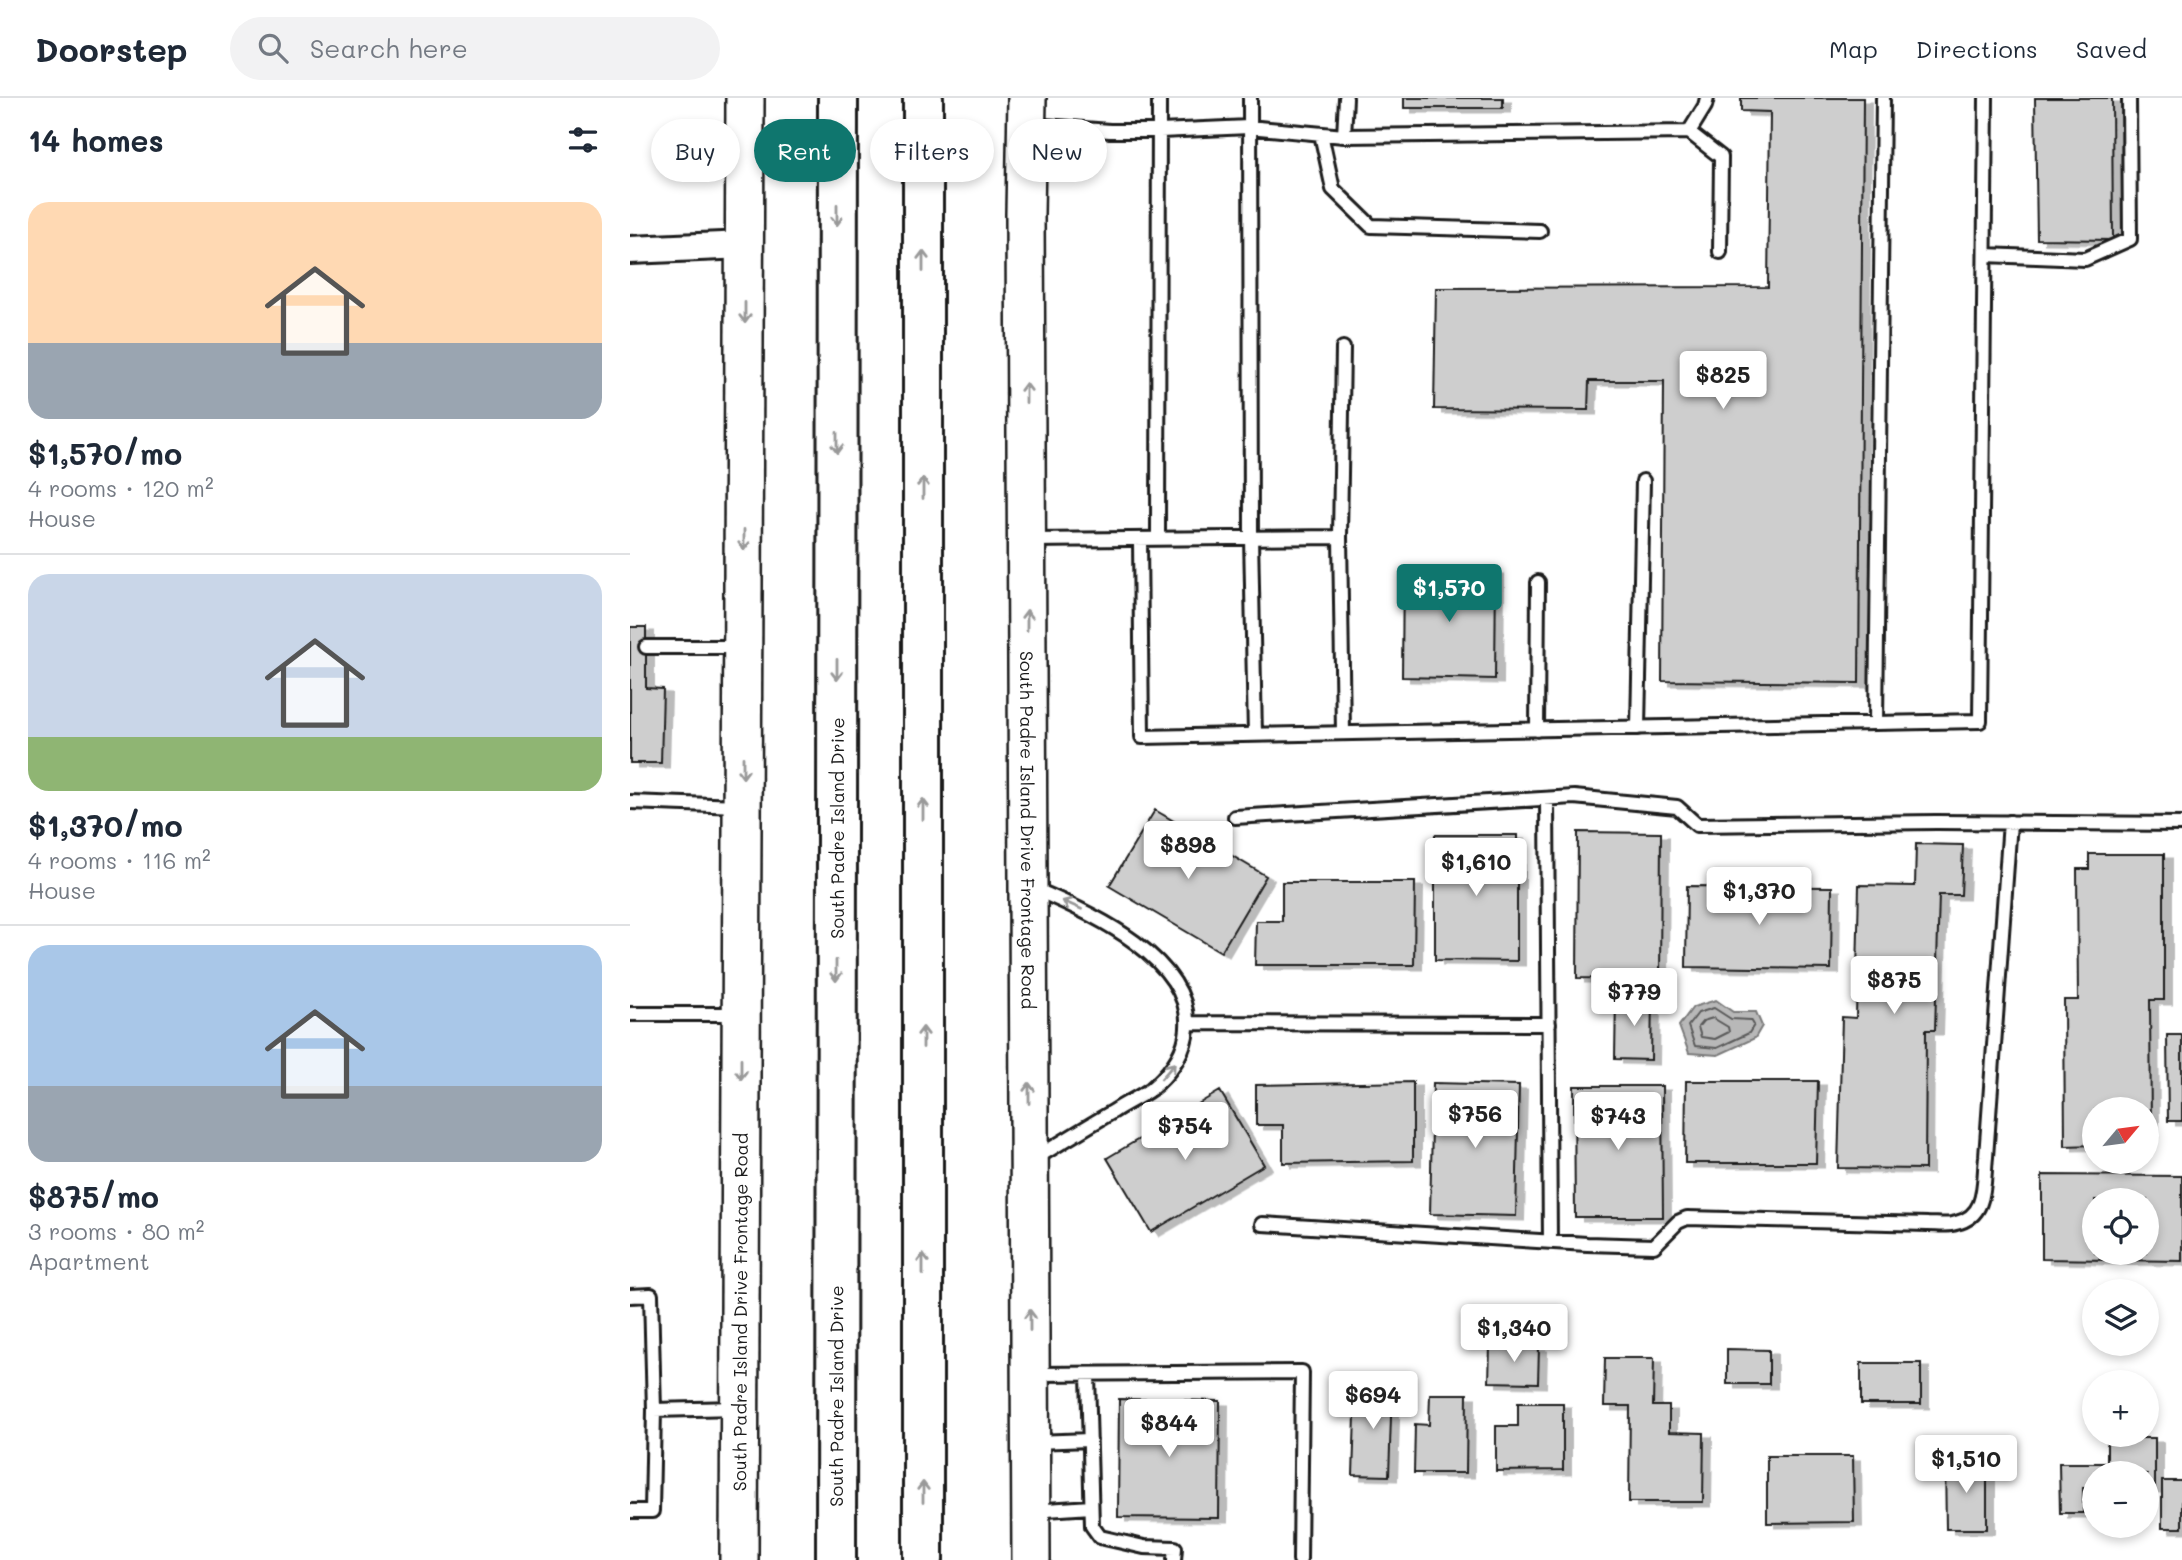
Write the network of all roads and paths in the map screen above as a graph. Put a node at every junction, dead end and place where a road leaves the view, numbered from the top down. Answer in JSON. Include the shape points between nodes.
{"nodes":[{"id":1,"x":745,"y":98,"type":"edge"},
{"id":2,"x":838,"y":98,"type":"edge"},
{"id":3,"x":923,"y":98,"type":"edge"},
{"id":4,"x":1160,"y":98,"type":"edge"},
{"id":5,"x":1250,"y":98,"type":"edge"},
{"id":6,"x":1346,"y":98,"type":"edge"},
{"id":7,"x":1707,"y":98,"type":"edge"},
{"id":8,"x":1883,"y":98,"type":"edge"},
{"id":9,"x":1986,"y":98,"type":"edge"},
{"id":10,"x":2129,"y":98,"type":"edge"},
{"id":11,"x":1027,"y":112,"type":"edge"},
{"id":12,"x":1249,"y":127,"type":"junction"},
{"id":13,"x":1160,"y":131,"type":"junction"},
{"id":14,"x":1689,"y":132,"type":"junction"},
{"id":15,"x":1321,"y":134,"type":"junction"},
{"id":16,"x":1345,"y":136,"type":"junction"},
{"id":17,"x":1540,"y":232,"type":"dead end"},
{"id":18,"x":745,"y":244,"type":"junction"},
{"id":19,"x":630,"y":250,"type":"edge"},
{"id":20,"x":1720,"y":251,"type":"dead end"},
{"id":21,"x":1985,"y":255,"type":"junction"},
{"id":22,"x":1343,"y":348,"type":"dead end"},
{"id":23,"x":1643,"y":481,"type":"dead end"},
{"id":24,"x":1251,"y":537,"type":"junction"},
{"id":25,"x":1340,"y":537,"type":"junction"},
{"id":26,"x":1158,"y":539,"type":"junction"},
{"id":27,"x":1027,"y":540,"type":"junction"},
{"id":28,"x":1140,"y":540,"type":"junction"},
{"id":29,"x":1538,"y":582,"type":"dead end"},
{"id":30,"x":646,"y":647,"type":"dead end"},
{"id":31,"x":743,"y":648,"type":"junction"},
{"id":32,"x":1876,"y":723,"type":"junction"},
{"id":33,"x":1638,"y":728,"type":"junction"},
{"id":34,"x":1538,"y":730,"type":"junction"},
{"id":35,"x":1343,"y":733,"type":"junction"},
{"id":36,"x":1255,"y":735,"type":"junction"},
{"id":37,"x":1547,"y":799,"type":"junction"},
{"id":38,"x":630,"y":802,"type":"edge"},
{"id":39,"x":743,"y":806,"type":"junction"},
{"id":40,"x":1235,"y":817,"type":"dead end"},
{"id":41,"x":2010,"y":822,"type":"junction"},
{"id":42,"x":2182,"y":824,"type":"edge"},
{"id":43,"x":1028,"y":886,"type":"junction"},
{"id":44,"x":630,"y":1014,"type":"edge"},
{"id":45,"x":741,"y":1014,"type":"junction"},
{"id":46,"x":1189,"y":1023,"type":"junction"},
{"id":47,"x":1549,"y":1024,"type":"junction"},
{"id":48,"x":1030,"y":1162,"type":"junction"},
{"id":49,"x":1262,"y":1224,"type":"dead end"},
{"id":50,"x":1550,"y":1242,"type":"junction"},
{"id":51,"x":630,"y":1296,"type":"edge"},
{"id":52,"x":1030,"y":1374,"type":"junction"},
{"id":53,"x":1088,"y":1374,"type":"junction"},
{"id":54,"x":740,"y":1407,"type":"junction"},
{"id":55,"x":654,"y":1410,"type":"junction"},
{"id":56,"x":1090,"y":1440,"type":"junction"},
{"id":57,"x":1031,"y":1442,"type":"junction"},
{"id":58,"x":1091,"y":1507,"type":"junction"},
{"id":59,"x":630,"y":1511,"type":"edge"},
{"id":60,"x":1031,"y":1511,"type":"junction"},
{"id":61,"x":739,"y":1560,"type":"edge"},
{"id":62,"x":835,"y":1560,"type":"edge"},
{"id":63,"x":923,"y":1560,"type":"edge"},
{"id":64,"x":1031,"y":1560,"type":"edge"},
{"id":65,"x":1174,"y":1560,"type":"edge"},
{"id":66,"x":1300,"y":1560,"type":"edge"}],
"edges":[{"from":1,"to":18,"type":"main road","name":"South Padre Island Drive Frontage Road"},
{"from":2,"to":62,"type":"highway","name":"South Padre Island Drive","one_way":true},
{"from":63,"to":3,"type":"highway","one_way":true},
{"from":4,"to":13,"type":"lane"},
{"from":5,"to":12,"type":"lane"},
{"from":6,"to":16,"type":"lane"},
{"from":7,"to":14,"type":"lane"},
{"from":8,"to":32,"type":"lane"},
{"from":9,"to":21,"type":"lane"},
{"from":10,"to":21,"type":"lane","via":[[2130,239],[2085,259]]},
{"from":11,"to":13,"type":"lane","via":[[1110,131]]},
{"from":27,"to":11,"type":"main road","name":"South Padre Island Drive Frontage Road","one_way":true},
{"from":12,"to":13,"type":"lane"},
{"from":12,"to":15,"type":"lane"},
{"from":12,"to":24,"type":"lane"},
{"from":13,"to":26,"type":"lane"},
{"from":14,"to":16,"type":"lane"},
{"from":14,"to":20,"type":"lane","via":[[1721,157]]},
{"from":15,"to":16,"type":"lane"},
{"from":15,"to":17,"type":"lane","via":[[1333,189],[1371,226]]},
{"from":18,"to":19,"type":"street"},
{"from":18,"to":31,"type":"main road","name":"South Padre Island Drive Frontage Road","one_way":true},
{"from":21,"to":32,"type":"lane","via":[[1980,721]]},
{"from":22,"to":25,"type":"lane"},
{"from":23,"to":33,"type":"lane"},
{"from":24,"to":25,"type":"lane"},
{"from":24,"to":26,"type":"lane"},
{"from":24,"to":36,"type":"lane"},
{"from":25,"to":35,"type":"lane"},
{"from":26,"to":28,"type":"lane"},
{"from":27,"to":28,"type":"lane"},
{"from":43,"to":27,"type":"main road","name":"South Padre Island Drive Frontage Road","one_way":true},
{"from":28,"to":36,"type":"lane","via":[[1142,737]]},
{"from":29,"to":34,"type":"lane"},
{"from":30,"to":31,"type":"lane"},
{"from":31,"to":39,"type":"main road","name":"South Padre Island Drive Frontage Road","one_way":true},
{"from":32,"to":33,"type":"lane"},
{"from":33,"to":34,"type":"lane"},
{"from":34,"to":35,"type":"lane"},
{"from":35,"to":36,"type":"lane"},
{"from":37,"to":40,"type":"lane"},
{"from":37,"to":41,"type":"lane","via":[[1574,797],[1677,807],[1697,825]]},
{"from":37,"to":47,"type":"lane"},
{"from":38,"to":39,"type":"lane"},
{"from":39,"to":45,"type":"main road","name":"South Padre Island Drive Frontage Road"},
{"from":41,"to":42,"type":"lane"},
{"from":41,"to":50,"type":"lane","via":[[1986,1157],[1980,1207],[1970,1218],[1955,1224],[1687,1218],[1654,1246]]},
{"from":46,"to":43,"type":"lane","one_way":true,"via":[[1171,975],[1126,935],[1078,906]]},
{"from":48,"to":43,"type":"main road","name":"South Padre Island Drive Frontage Road","one_way":true},
{"from":44,"to":45,"type":"lane"},
{"from":45,"to":54,"type":"main road","name":"South Padre Island Drive Frontage Road","one_way":true},
{"from":46,"to":47,"type":"lane"},
{"from":48,"to":46,"type":"lane","one_way":true,"via":[[1151,1088],[1184,1047]]},
{"from":47,"to":50,"type":"lane"},
{"from":52,"to":48,"type":"main road","name":"South Padre Island Drive Frontage Road","one_way":true},
{"from":49,"to":50,"type":"lane"},
{"from":51,"to":55,"type":"lane","via":[[651,1295]]},
{"from":52,"to":53,"type":"lane"},
{"from":52,"to":57,"type":"main road","name":"South Padre Island Drive Frontage Road"},
{"from":53,"to":56,"type":"lane"},
{"from":53,"to":66,"type":"lane","via":[[1302,1372]]},
{"from":54,"to":55,"type":"lane"},
{"from":54,"to":61,"type":"main road","name":"South Padre Island Drive Frontage Road"},
{"from":55,"to":59,"type":"lane","via":[[652,1510]]},
{"from":56,"to":57,"type":"lane"},
{"from":56,"to":58,"type":"lane"},
{"from":57,"to":60,"type":"main road","name":"South Padre Island Drive Frontage Road"},
{"from":58,"to":60,"type":"lane"},
{"from":58,"to":65,"type":"lane","via":[[1092,1526],[1100,1537],[1144,1547],[1175,1548]]},
{"from":60,"to":64,"type":"main road","name":"South Padre Island Drive Frontage Road"}]}
